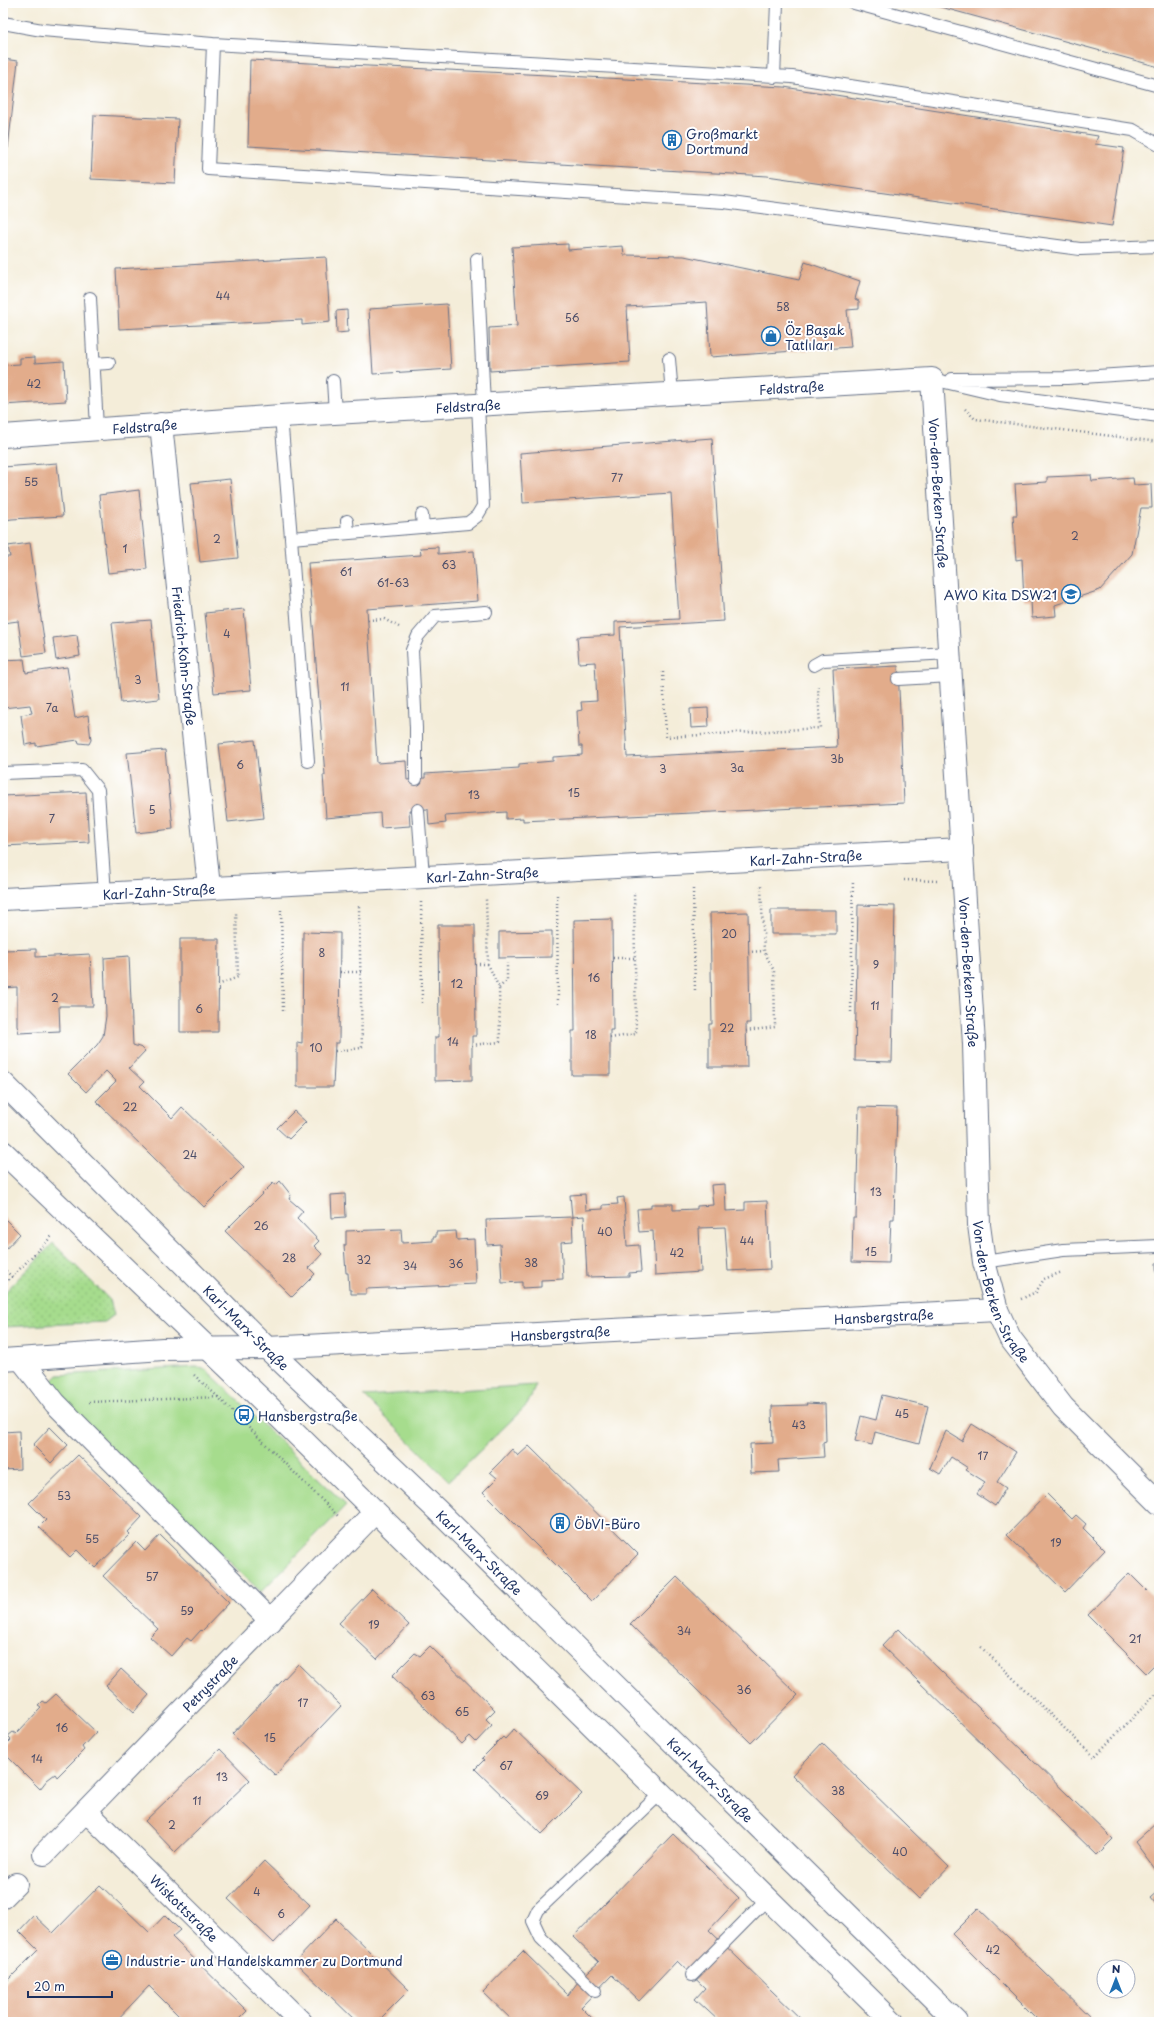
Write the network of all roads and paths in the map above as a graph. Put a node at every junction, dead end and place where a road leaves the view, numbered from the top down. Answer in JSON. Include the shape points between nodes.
{"nodes":[{"id":1,"x":777,"y":3,"type":"edge"},
{"id":2,"x":854,"y":3,"type":"edge"},
{"id":3,"x":3,"y":23,"type":"edge"},
{"id":4,"x":213,"y":44,"type":"junction"},
{"id":5,"x":774,"y":76,"type":"junction"},
{"id":6,"x":1159,"y":86,"type":"edge"},
{"id":7,"x":1159,"y":145,"type":"edge"},
{"id":8,"x":1159,"y":246,"type":"edge"},
{"id":9,"x":477,"y":259,"type":"dead end"},
{"id":10,"x":90,"y":298,"type":"dead end"},
{"id":11,"x":669,"y":359,"type":"dead end"},
{"id":12,"x":109,"y":363,"type":"dead end"},
{"id":13,"x":93,"y":364,"type":"junction"},
{"id":14,"x":1159,"y":372,"type":"edge"},
{"id":15,"x":932,"y":379,"type":"junction"},
{"id":16,"x":333,"y":381,"type":"dead end"},
{"id":17,"x":672,"y":394,"type":"junction"},
{"id":18,"x":481,"y":405,"type":"junction"},
{"id":19,"x":335,"y":413,"type":"junction"},
{"id":20,"x":281,"y":416,"type":"junction"},
{"id":21,"x":1159,"y":416,"type":"edge"},
{"id":22,"x":161,"y":424,"type":"junction"},
{"id":23,"x":97,"y":428,"type":"junction"},
{"id":24,"x":3,"y":436,"type":"edge"},
{"id":25,"x":347,"y":520,"type":"dead end"},
{"id":26,"x":348,"y":533,"type":"junction"},
{"id":27,"x":291,"y":538,"type":"junction"},
{"id":28,"x":486,"y":612,"type":"dead end"},
{"id":29,"x":384,"y":619,"type":"dead end"},
{"id":30,"x":368,"y":620,"type":"dead end"},
{"id":31,"x":949,"y":653,"type":"junction"},
{"id":32,"x":815,"y":664,"type":"joint"},
{"id":33,"x":663,"y":672,"type":"dead end"},
{"id":34,"x":951,"y":676,"type":"junction"},
{"id":35,"x":898,"y":679,"type":"dead end"},
{"id":36,"x":308,"y":761,"type":"dead end"},
{"id":37,"x":3,"y":773,"type":"edge"},
{"id":38,"x":416,"y":779,"type":"dead end"},
{"id":39,"x":418,"y":810,"type":"dead end"},
{"id":40,"x":962,"y":849,"type":"junction"},
{"id":41,"x":423,"y":876,"type":"junction"},
{"id":42,"x":853,"y":880,"type":"dead end"},
{"id":43,"x":761,"y":886,"type":"dead end"},
{"id":44,"x":209,"y":887,"type":"junction"},
{"id":45,"x":693,"y":888,"type":"dead end"},
{"id":46,"x":634,"y":891,"type":"dead end"},
{"id":47,"x":105,"y":894,"type":"junction"},
{"id":48,"x":557,"y":895,"type":"dead end"},
{"id":49,"x":486,"y":898,"type":"dead end"},
{"id":50,"x":3,"y":899,"type":"edge"},
{"id":51,"x":421,"y":902,"type":"dead end"},
{"id":52,"x":359,"y":905,"type":"dead end"},
{"id":53,"x":281,"y":908,"type":"dead end"},
{"id":54,"x":236,"y":910,"type":"dead end"},
{"id":55,"x":764,"y":951,"type":"junction"},
{"id":56,"x":748,"y":952,"type":"dead end"},
{"id":57,"x":613,"y":958,"type":"dead end"},
{"id":58,"x":635,"y":958,"type":"junction"},
{"id":59,"x":507,"y":963,"type":"dead end"},
{"id":60,"x":475,"y":964,"type":"dead end"},
{"id":61,"x":488,"y":964,"type":"junction"},
{"id":62,"x":340,"y":972,"type":"dead end"},
{"id":63,"x":361,"y":972,"type":"junction"},
{"id":64,"x":218,"y":985,"type":"dead end"},
{"id":65,"x":499,"y":988,"type":"junction"},
{"id":66,"x":695,"y":991,"type":"dead end"},
{"id":67,"x":422,"y":1004,"type":"dead end"},
{"id":68,"x":558,"y":1004,"type":"dead end"},
{"id":69,"x":283,"y":1011,"type":"dead end"},
{"id":70,"x":851,"y":1012,"type":"dead end"},
{"id":71,"x":746,"y":1031,"type":"dead end"},
{"id":72,"x":610,"y":1038,"type":"dead end"},
{"id":73,"x":472,"y":1044,"type":"dead end"},
{"id":74,"x":335,"y":1051,"type":"dead end"},
{"id":75,"x":3,"y":1083,"type":"edge"},
{"id":76,"x":3,"y":1152,"type":"edge"},
{"id":77,"x":70,"y":1218,"type":"junction"},
{"id":78,"x":1159,"y":1246,"type":"edge"},
{"id":79,"x":984,"y":1262,"type":"junction"},
{"id":80,"x":3,"y":1268,"type":"edge"},
{"id":81,"x":1064,"y":1272,"type":"dead end"},
{"id":82,"x":12,"y":1276,"type":"junction"},
{"id":83,"x":3,"y":1286,"type":"edge"},
{"id":84,"x":997,"y":1310,"type":"junction"},
{"id":85,"x":267,"y":1348,"type":"junction"},
{"id":86,"x":163,"y":1349,"type":"junction"},
{"id":87,"x":207,"y":1349,"type":"junction"},
{"id":88,"x":12,"y":1360,"type":"edge"},
{"id":89,"x":218,"y":1397,"type":"junction"},
{"id":90,"x":83,"y":1402,"type":"dead end"},
{"id":91,"x":1159,"y":1503,"type":"edge"},
{"id":92,"x":375,"y":1512,"type":"junction"},
{"id":93,"x":355,"y":1533,"type":"junction"},
{"id":94,"x":271,"y":1620,"type":"junction"},
{"id":95,"x":981,"y":1647,"type":"dead end"},
{"id":96,"x":1159,"y":1691,"type":"edge"},
{"id":97,"x":662,"y":1792,"type":"junction"},
{"id":98,"x":86,"y":1811,"type":"junction"},
{"id":99,"x":44,"y":1854,"type":"dead end"},
{"id":100,"x":768,"y":1898,"type":"junction"},
{"id":101,"x":692,"y":1975,"type":"dead end"},
{"id":102,"x":595,"y":1991,"type":"dead end"},
{"id":103,"x":1159,"y":2019,"type":"edge"},
{"id":104,"x":300,"y":2022,"type":"edge"},
{"id":105,"x":893,"y":2022,"type":"edge"},
{"id":106,"x":957,"y":2022,"type":"edge"},
{"id":107,"x":1155,"y":2022,"type":"edge"}],
"edges":[{"from":1,"to":5,"type":"lane"},
{"from":2,"to":6,"type":"lane"},
{"from":3,"to":4,"type":"lane","via":[[42,30]]},
{"from":4,"to":5,"type":"lane"},
{"from":4,"to":8,"type":"lane","via":[[208,169],[724,202],[1080,250]]},
{"from":5,"to":7,"type":"lane","via":[[1133,130]]},
{"from":9,"to":18,"type":"lane"},
{"from":10,"to":13,"type":"lane"},
{"from":11,"to":17,"type":"lane"},
{"from":12,"to":13,"type":"lane"},
{"from":13,"to":23,"type":"lane"},
{"from":14,"to":15,"type":"lane","via":[[1067,378]]},
{"from":15,"to":17,"type":"street","name":"Feldstraße"},
{"from":15,"to":21,"type":"lane","via":[[1000,395]]},
{"from":15,"to":31,"type":"street","name":"Von-den-Berken-Straße"},
{"from":16,"to":19,"type":"lane"},
{"from":17,"to":18,"type":"street","name":"Feldstraße"},
{"from":18,"to":19,"type":"street","name":"Feldstraße"},
{"from":18,"to":26,"type":"lane","via":[[483,506],[477,516],[468,523],[423,521]]},
{"from":19,"to":20,"type":"street","name":"Feldstraße"},
{"from":20,"to":22,"type":"street","name":"Feldstraße"},
{"from":20,"to":27,"type":"lane"},
{"from":22,"to":23,"type":"street","name":"Feldstraße"},
{"from":22,"to":44,"type":"street","name":"Friedrich-Kohn-Straße"},
{"from":23,"to":24,"type":"street","name":"Feldstraße"},
{"from":25,"to":26,"type":"lane"},
{"from":26,"to":27,"type":"lane"},
{"from":27,"to":36,"type":"lane"},
{"from":28,"to":38,"type":"lane","via":[[435,616],[418,636],[412,650]]},
{"from":29,"to":30,"type":"path"},
{"from":31,"to":32,"type":"lane","via":[[822,660]]},
{"from":31,"to":34,"type":"street","name":"Von-den-Berken-Straße"},
{"from":32,"to":33,"type":"path","via":[[820,728],[666,737]]},
{"from":34,"to":35,"type":"lane"},
{"from":34,"to":40,"type":"street","name":"Von-den-Berken-Straße"},
{"from":37,"to":47,"type":"lane","via":[[82,770],[98,790]]},
{"from":39,"to":41,"type":"lane"},
{"from":40,"to":41,"type":"street","name":"Karl-Zahn-Straße"},
{"from":40,"to":79,"type":"street","name":"Von-den-Berken-Straße","via":[[974,1044],[979,1225]]},
{"from":41,"to":44,"type":"street","name":"Karl-Zahn-Straße"},
{"from":42,"to":70,"type":"path"},
{"from":43,"to":55,"type":"path"},
{"from":44,"to":47,"type":"street","name":"Karl-Zahn-Straße"},
{"from":45,"to":66,"type":"path"},
{"from":46,"to":58,"type":"path"},
{"from":47,"to":50,"type":"street","name":"Karl-Zahn-Straße"},
{"from":48,"to":68,"type":"path"},
{"from":49,"to":61,"type":"path"},
{"from":51,"to":67,"type":"path"},
{"from":52,"to":63,"type":"path"},
{"from":53,"to":69,"type":"path"},
{"from":54,"to":64,"type":"path","via":[[238,977]]},
{"from":55,"to":56,"type":"path"},
{"from":55,"to":71,"type":"path","via":[[774,971],[775,1027]]},
{"from":57,"to":58,"type":"path"},
{"from":58,"to":72,"type":"path","via":[[636,1034]]},
{"from":59,"to":65,"type":"path","via":[[507,980]]},
{"from":60,"to":61,"type":"path"},
{"from":61,"to":65,"type":"path"},
{"from":62,"to":63,"type":"path"},
{"from":63,"to":74,"type":"path","via":[[362,1048]]},
{"from":65,"to":73,"type":"path","via":[[500,1042]]},
{"from":75,"to":85,"type":"street","name":"Karl-Marx-Straße"},
{"from":76,"to":77,"type":"street"},
{"from":77,"to":82,"type":"path"},
{"from":77,"to":87,"type":"street"},
{"from":78,"to":79,"type":"lane","via":[[1063,1250]]},
{"from":79,"to":84,"type":"street","name":"Von-den-Berken-Straße"},
{"from":80,"to":82,"type":"path"},
{"from":81,"to":84,"type":"path","via":[[1044,1279],[1036,1292]]},
{"from":82,"to":83,"type":"path"},
{"from":84,"to":85,"type":"street","name":"Hansbergstraße"},
{"from":84,"to":91,"type":"street","name":"Von-den-Berken-Straße","via":[[1010,1338],[1063,1407]]},
{"from":85,"to":87,"type":"street","name":"Hansbergstraße"},
{"from":85,"to":106,"type":"street","name":"Karl-Marx-Straße","via":[[443,1515]]},
{"from":86,"to":87,"type":"street","name":"Hansbergstraße"},
{"from":86,"to":88,"type":"street","name":"Hansbergstraße"},
{"from":86,"to":89,"type":"path"},
{"from":87,"to":92,"type":"street"},
{"from":88,"to":94,"type":"street"},
{"from":89,"to":90,"type":"path"},
{"from":89,"to":93,"type":"path"},
{"from":92,"to":93,"type":"street","name":"Petrystraße"},
{"from":92,"to":97,"type":"street"},
{"from":93,"to":94,"type":"street","name":"Petrystraße"},
{"from":94,"to":98,"type":"street","name":"Petrystraße"},
{"from":95,"to":96,"type":"path","via":[[1094,1757]]},
{"from":97,"to":100,"type":"street"},
{"from":97,"to":102,"type":"lane","via":[[538,1910],[533,1921],[541,1938]]},
{"from":98,"to":99,"type":"street","name":"Petrystraße"},
{"from":98,"to":104,"type":"street","name":"Wiskottstraße"},
{"from":100,"to":101,"type":"lane"},
{"from":100,"to":105,"type":"street"},
{"from":103,"to":107,"type":"path"}]}
